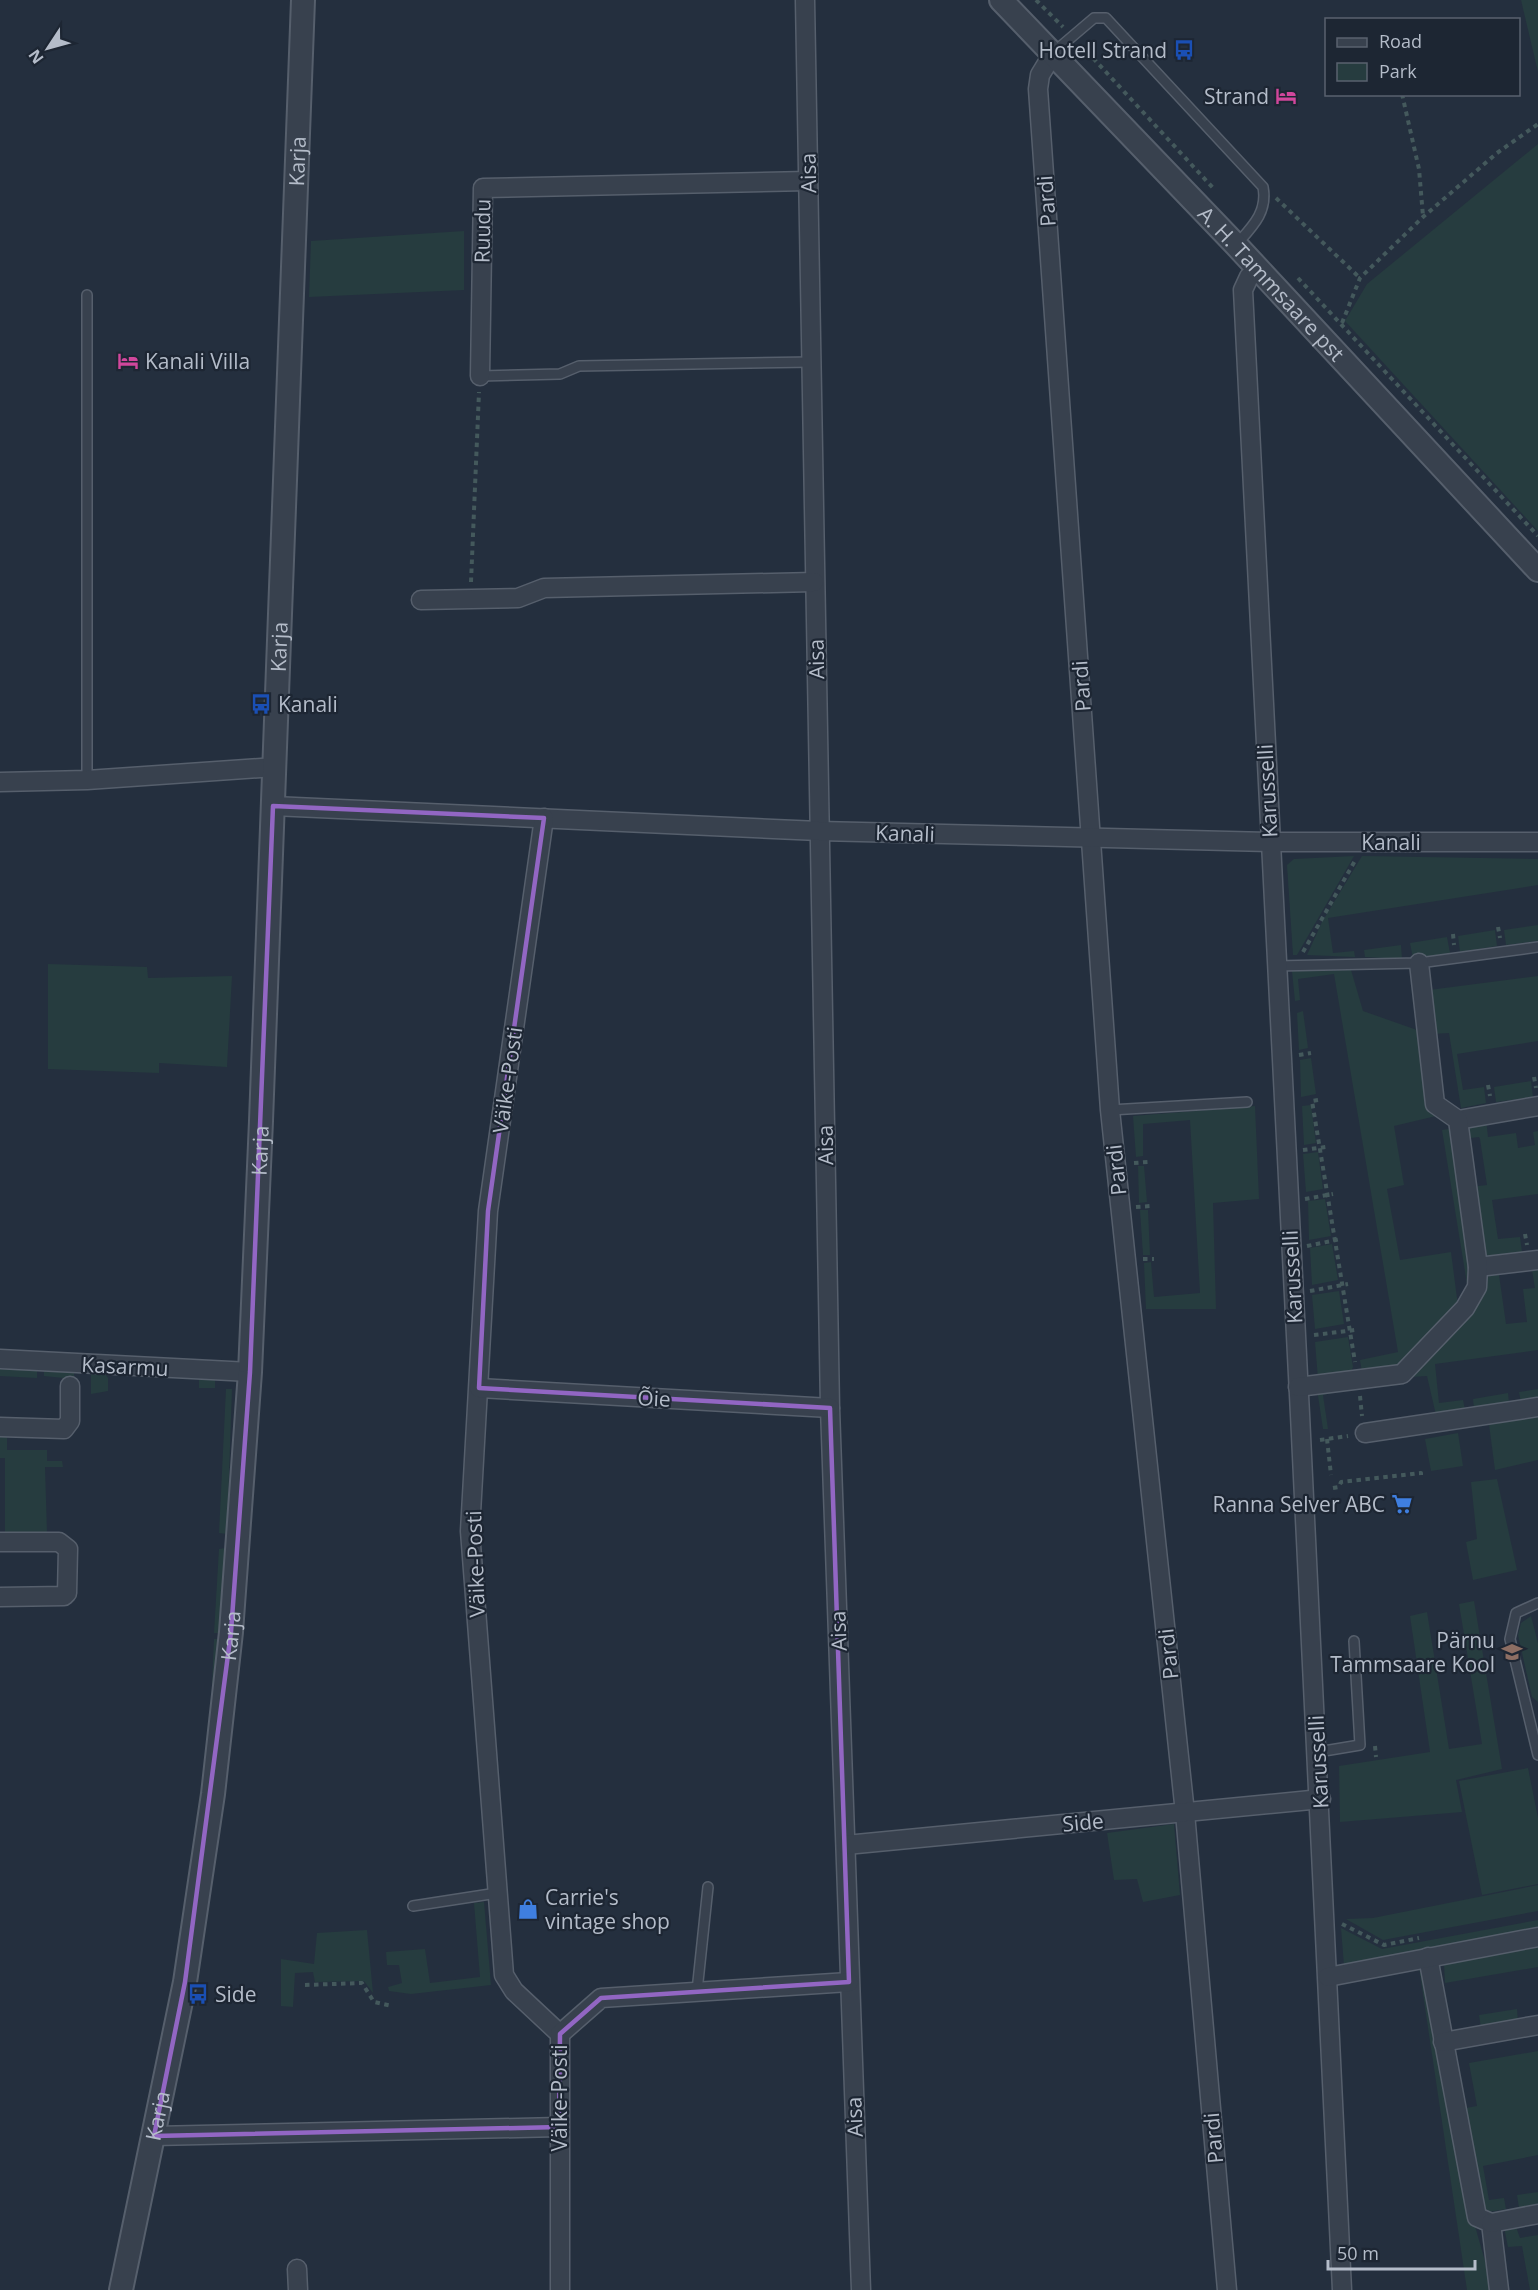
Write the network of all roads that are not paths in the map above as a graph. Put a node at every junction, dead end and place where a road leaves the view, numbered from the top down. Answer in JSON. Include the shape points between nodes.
{"nodes":[{"id":1,"x":303,"y":0,"type":"edge"},
{"id":2,"x":805,"y":0,"type":"edge"},
{"id":3,"x":1001,"y":0,"type":"edge"},
{"id":4,"x":1054,"y":52,"type":"junction"},
{"id":5,"x":808,"y":181,"type":"junction"},
{"id":6,"x":1236,"y":245,"type":"junction"},
{"id":7,"x":1257,"y":268,"type":"junction"},
{"id":8,"x":87,"y":296,"type":"dead end"},
{"id":9,"x":812,"y":362,"type":"junction"},
{"id":10,"x":480,"y":376,"type":"joint"},
{"id":11,"x":1538,"y":570,"type":"edge"},
{"id":12,"x":814,"y":582,"type":"junction"},
{"id":13,"x":421,"y":600,"type":"dead end"},
{"id":14,"x":275,"y":767,"type":"junction"},
{"id":15,"x":87,"y":780,"type":"junction"},
{"id":16,"x":0,"y":782,"type":"edge"},
{"id":17,"x":273,"y":806,"type":"junction"},
{"id":18,"x":544,"y":818,"type":"junction"},
{"id":19,"x":819,"y":831,"type":"junction"},
{"id":20,"x":1092,"y":838,"type":"junction"},
{"id":21,"x":1269,"y":842,"type":"junction"},
{"id":22,"x":1538,"y":842,"type":"edge"},
{"id":23,"x":1538,"y":947,"type":"edge"},
{"id":24,"x":1419,"y":963,"type":"junction"},
{"id":25,"x":1275,"y":966,"type":"junction"},
{"id":26,"x":1247,"y":1102,"type":"dead end"},
{"id":27,"x":1538,"y":1106,"type":"edge"},
{"id":28,"x":1110,"y":1110,"type":"junction"},
{"id":29,"x":1458,"y":1120,"type":"junction"},
{"id":30,"x":1538,"y":1260,"type":"edge"},
{"id":31,"x":1478,"y":1267,"type":"junction"},
{"id":32,"x":0,"y":1359,"type":"edge"},
{"id":33,"x":250,"y":1372,"type":"junction"},
{"id":34,"x":69,"y":1386,"type":"dead end"},
{"id":35,"x":1298,"y":1387,"type":"junction"},
{"id":36,"x":479,"y":1388,"type":"junction"},
{"id":37,"x":1538,"y":1407,"type":"edge"},
{"id":38,"x":830,"y":1408,"type":"junction"},
{"id":39,"x":0,"y":1427,"type":"edge"},
{"id":40,"x":1365,"y":1433,"type":"road end"},
{"id":41,"x":0,"y":1542,"type":"edge"},
{"id":42,"x":0,"y":1597,"type":"edge"},
{"id":43,"x":1538,"y":1603,"type":"edge"},
{"id":44,"x":1354,"y":1641,"type":"dead end"},
{"id":45,"x":1318,"y":1752,"type":"junction"},
{"id":46,"x":1538,"y":1755,"type":"edge"},
{"id":47,"x":1321,"y":1799,"type":"junction"},
{"id":48,"x":1185,"y":1813,"type":"junction"},
{"id":49,"x":846,"y":1845,"type":"junction"},
{"id":50,"x":708,"y":1887,"type":"dead end"},
{"id":51,"x":497,"y":1893,"type":"junction"},
{"id":52,"x":412,"y":1906,"type":"dead end"},
{"id":53,"x":1538,"y":1937,"type":"edge"},
{"id":54,"x":1428,"y":1957,"type":"junction"},
{"id":55,"x":1328,"y":1977,"type":"junction"},
{"id":56,"x":849,"y":1982,"type":"junction"},
{"id":57,"x":697,"y":1992,"type":"junction"},
{"id":58,"x":1538,"y":2025,"type":"edge"},
{"id":59,"x":560,"y":2034,"type":"junction"},
{"id":60,"x":1443,"y":2042,"type":"junction"},
{"id":61,"x":559,"y":2127,"type":"junction"},
{"id":62,"x":154,"y":2136,"type":"junction"},
{"id":63,"x":1538,"y":2214,"type":"edge"},
{"id":64,"x":1491,"y":2223,"type":"junction"},
{"id":65,"x":297,"y":2270,"type":"dead end"},
{"id":66,"x":121,"y":2290,"type":"edge"},
{"id":67,"x":298,"y":2290,"type":"edge"},
{"id":68,"x":560,"y":2290,"type":"edge"},
{"id":69,"x":861,"y":2290,"type":"edge"},
{"id":70,"x":1227,"y":2290,"type":"edge"},
{"id":71,"x":1342,"y":2290,"type":"edge"},
{"id":72,"x":1499,"y":2290,"type":"edge"}],
"edges":[{"from":1,"to":14,"type":"street","name":"Karja"},
{"from":2,"to":5,"type":"street","name":"Aisa"},
{"from":3,"to":4,"type":"street","name":"A. H. Tammsaare pst"},
{"from":4,"to":6,"type":"street","name":"A. H. Tammsaare pst"},
{"from":4,"to":6,"type":"lane","via":[[1094,18],[1106,18],[1263,187],[1265,206]]},
{"from":4,"to":20,"type":"street","name":"Pardi","via":[[1040,75],[1038,89]]},
{"from":5,"to":9,"type":"street","name":"Aisa"},
{"from":5,"to":10,"type":"street","name":"Ruudu","via":[[483,188]]},
{"from":6,"to":7,"type":"street","name":"A. H. Tammsaare pst"},
{"from":7,"to":11,"type":"street","name":"A. H. Tammsaare pst"},
{"from":7,"to":21,"type":"street","name":"Karusselli","via":[[1243,291]]},
{"from":8,"to":15,"type":"lane"},
{"from":9,"to":10,"type":"lane","via":[[579,366],[560,374]]},
{"from":9,"to":12,"type":"street","name":"Aisa"},
{"from":12,"to":13,"type":"street","via":[[544,588],[518,598]]},
{"from":12,"to":19,"type":"street","name":"Aisa"},
{"from":14,"to":15,"type":"street"},
{"from":14,"to":17,"type":"street","name":"Karja"},
{"from":15,"to":16,"type":"street"},
{"from":17,"to":18,"type":"street","name":"Kanali"},
{"from":17,"to":33,"type":"street","name":"Karja"},
{"from":18,"to":19,"type":"street","name":"Kanali"},
{"from":18,"to":36,"type":"street","name":"Väike-Posti","via":[[488,1211]]},
{"from":19,"to":20,"type":"street","name":"Kanali"},
{"from":19,"to":38,"type":"street","name":"Aisa"},
{"from":20,"to":21,"type":"street","name":"Kanali"},
{"from":20,"to":28,"type":"street","name":"Pardi"},
{"from":21,"to":22,"type":"street","name":"Kanali"},
{"from":21,"to":25,"type":"street","name":"Karusselli"},
{"from":23,"to":24,"type":"lane"},
{"from":24,"to":25,"type":"lane"},
{"from":24,"to":29,"type":"street","via":[[1435,1104]]},
{"from":25,"to":35,"type":"street","name":"Karusselli"},
{"from":26,"to":28,"type":"lane"},
{"from":27,"to":29,"type":"street"},
{"from":28,"to":48,"type":"street","name":"Pardi"},
{"from":29,"to":31,"type":"street"},
{"from":30,"to":31,"type":"street"},
{"from":31,"to":35,"type":"street","via":[[1477,1287],[1465,1308],[1402,1374]]},
{"from":32,"to":33,"type":"street","name":"Kasarmu"},
{"from":33,"to":62,"type":"street","name":"Karja","via":[[231,1632],[213,1794],[185,1982]]},
{"from":34,"to":39,"type":"street","via":[[70,1421],[64,1429]]},
{"from":35,"to":45,"type":"street","name":"Karusselli"},
{"from":36,"to":38,"type":"street","name":"Õie"},
{"from":36,"to":51,"type":"street","name":"Väike-Posti","via":[[470,1531]]},
{"from":37,"to":40,"type":"street"},
{"from":38,"to":49,"type":"street","name":"Aisa"},
{"from":41,"to":42,"type":"street","via":[[59,1542],[68,1549],[68,1560],[64,1596]]},
{"from":43,"to":46,"type":"lane","via":[[1516,1613],[1510,1639]]},
{"from":44,"to":45,"type":"lane","via":[[1360,1745]]},
{"from":45,"to":47,"type":"street","name":"Karusselli"},
{"from":47,"to":48,"type":"street","name":"Side"},
{"from":47,"to":55,"type":"street","name":"Karusselli"},
{"from":48,"to":49,"type":"street","name":"Side"},
{"from":48,"to":70,"type":"street","name":"Pardi"},
{"from":49,"to":56,"type":"street","name":"Aisa"},
{"from":50,"to":57,"type":"lane"},
{"from":51,"to":52,"type":"lane"},
{"from":51,"to":59,"type":"street","name":"Väike-Posti","via":[[504,1975],[514,1991]]},
{"from":53,"to":54,"type":"street"},
{"from":54,"to":55,"type":"street"},
{"from":54,"to":60,"type":"street"},
{"from":55,"to":71,"type":"street","name":"Karusselli"},
{"from":56,"to":57,"type":"street"},
{"from":56,"to":69,"type":"street","name":"Aisa"},
{"from":57,"to":59,"type":"street","via":[[601,1998]]},
{"from":58,"to":60,"type":"street"},
{"from":59,"to":61,"type":"street","name":"Väike-Posti"},
{"from":60,"to":64,"type":"street","via":[[1477,2217]]},
{"from":61,"to":62,"type":"street"},
{"from":61,"to":68,"type":"street","name":"Väike-Posti"},
{"from":62,"to":66,"type":"street","name":"Karja"},
{"from":63,"to":64,"type":"street"},
{"from":64,"to":72,"type":"street"},
{"from":65,"to":67,"type":"street"}]}
